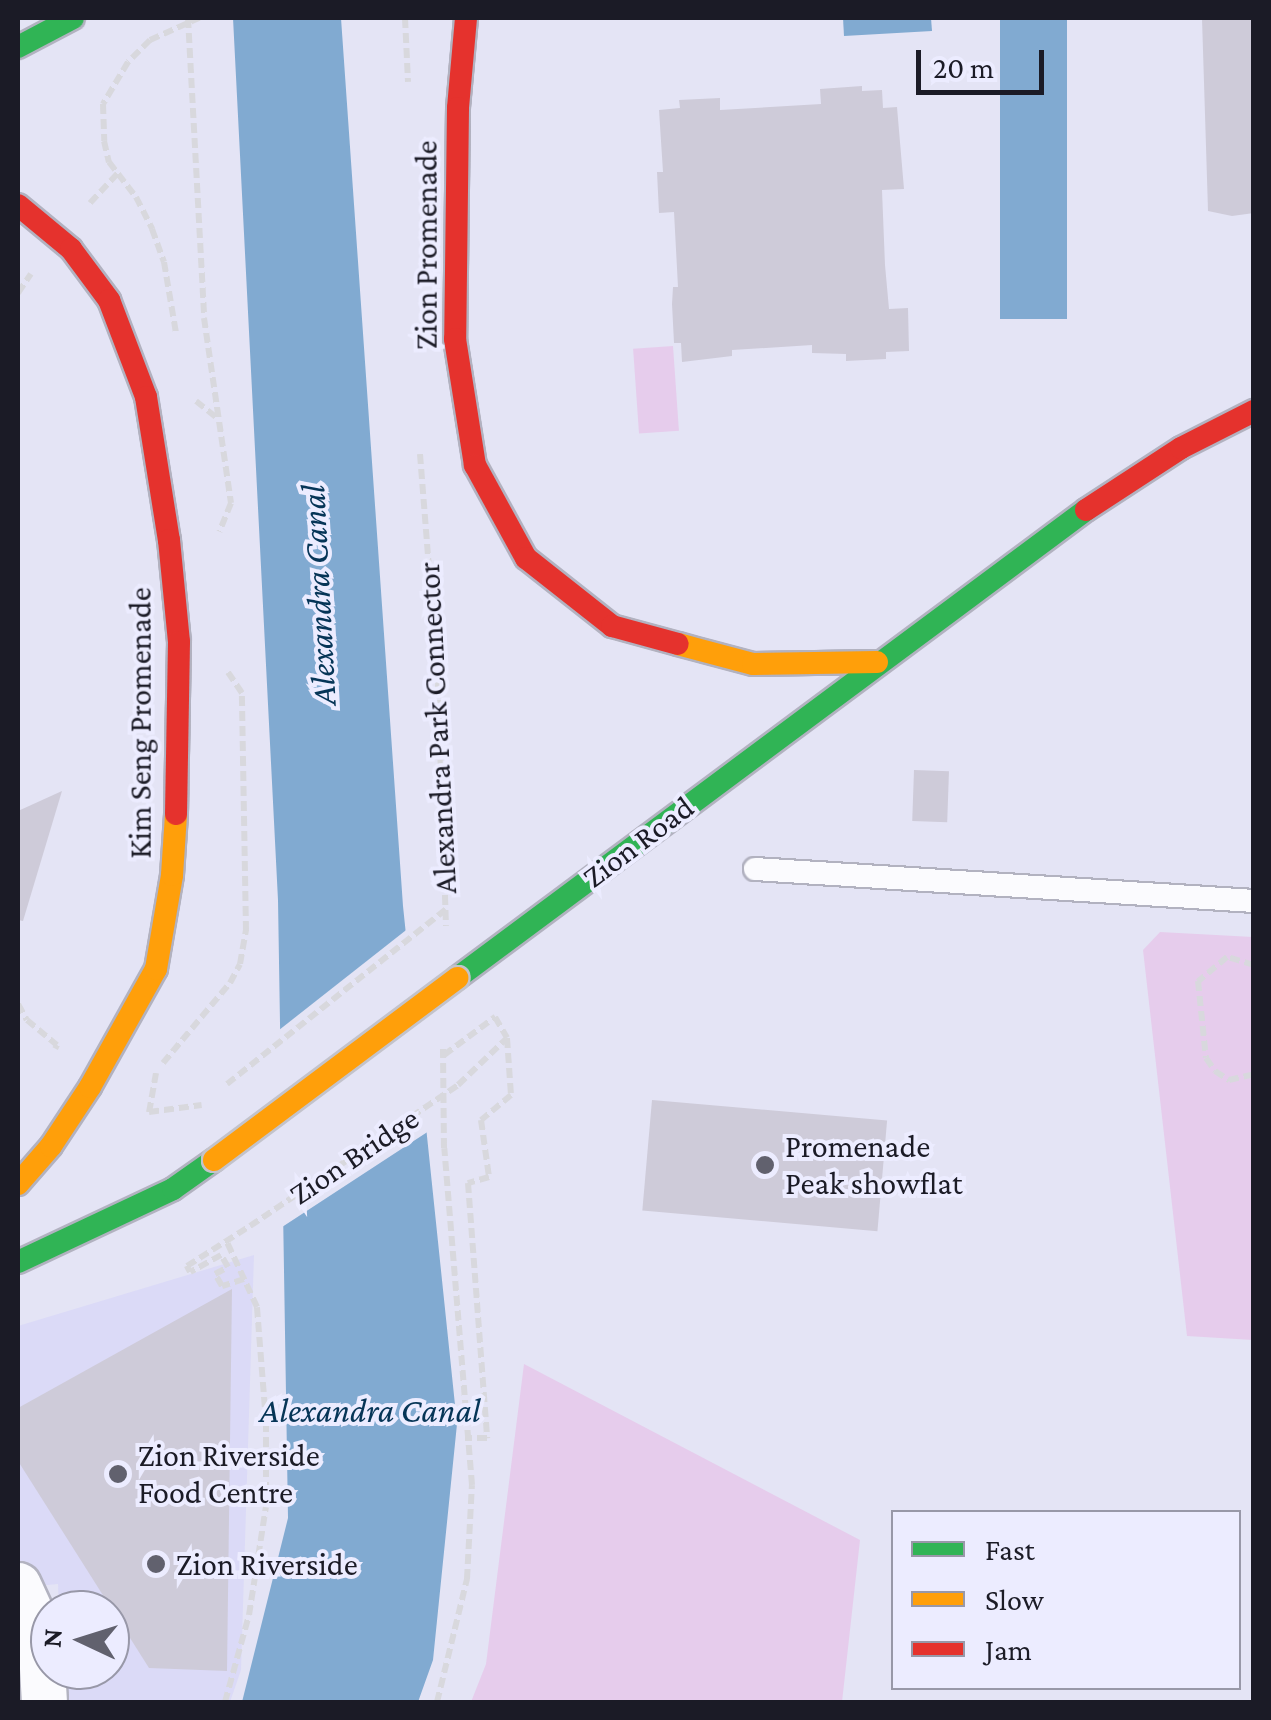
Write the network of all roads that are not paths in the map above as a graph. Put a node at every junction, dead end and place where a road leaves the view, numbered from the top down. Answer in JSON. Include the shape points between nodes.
{"nodes":[{"id":1,"x":73,"y":18,"type":"edge"},
{"id":2,"x":466,"y":18,"type":"edge"},
{"id":3,"x":18,"y":47,"type":"edge"},
{"id":4,"x":18,"y":205,"type":"edge"},
{"id":5,"x":1254,"y":410,"type":"edge"},
{"id":6,"x":878,"y":662,"type":"junction"},
{"id":7,"x":755,"y":869,"type":"dead end"},
{"id":8,"x":1254,"y":902,"type":"edge"},
{"id":9,"x":18,"y":1184,"type":"edge"},
{"id":10,"x":18,"y":1262,"type":"edge"},
{"id":11,"x":18,"y":1585,"type":"edge"},
{"id":12,"x":44,"y":1702,"type":"edge"}],
"edges":[{"from":1,"to":3,"type":"main road"},
{"from":2,"to":6,"type":"main road","name":"Zion Promenade","via":[[458,108],[456,339],[475,466],[526,558],[612,626],[753,664]]},
{"from":4,"to":9,"type":"main road","name":"Kim Seng Promenade","via":[[71,248],[110,300],[140,381],[165,510],[179,642],[172,874],[156,969],[90,1087]]},
{"from":5,"to":6,"type":"main road","name":"Zion Road","via":[[1181,448],[1056,530]]},
{"from":6,"to":10,"type":"main road","name":"Zion Road","bridge":true,"via":[[173,1190]]},
{"from":7,"to":8,"type":"lane"},
{"from":11,"to":12,"type":"street","via":[[40,1632]]}]}
